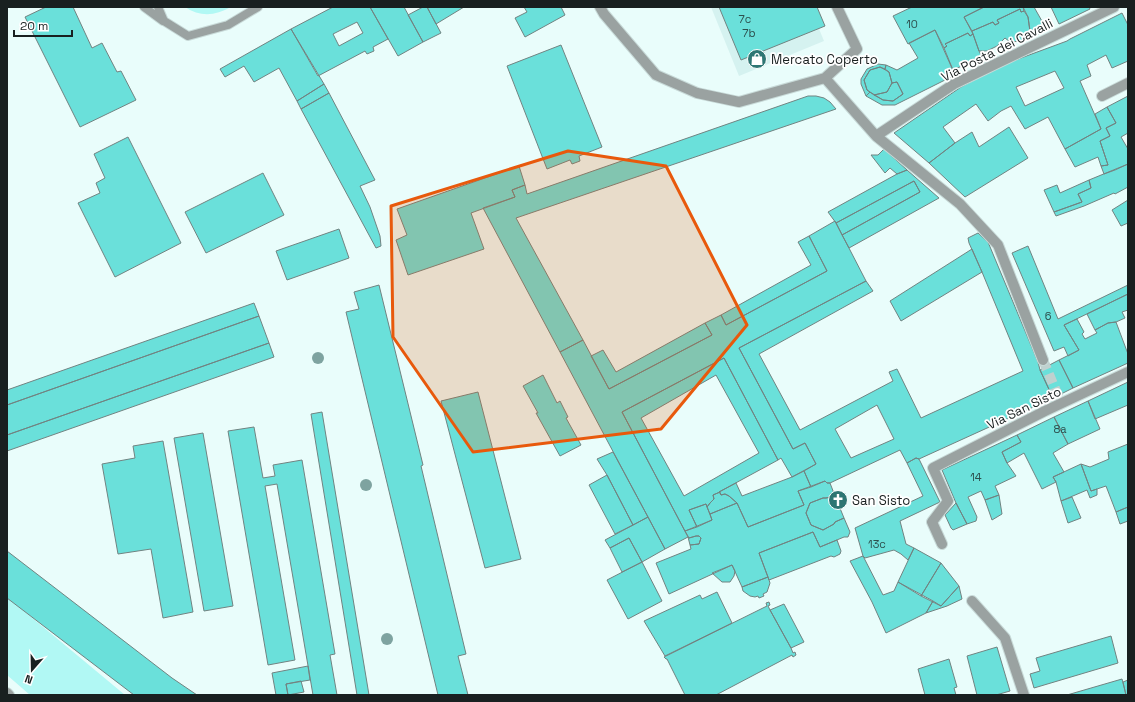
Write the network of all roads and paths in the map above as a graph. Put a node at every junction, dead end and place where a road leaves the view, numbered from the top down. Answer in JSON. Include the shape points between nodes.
{"nodes":[{"id":1,"x":144,"y":7,"type":"edge"},
{"id":2,"x":158,"y":7,"type":"edge"},
{"id":3,"x":258,"y":7,"type":"edge"},
{"id":4,"x":600,"y":7,"type":"edge"},
{"id":5,"x":837,"y":7,"type":"edge"},
{"id":6,"x":1114,"y":7,"type":"edge"},
{"id":7,"x":164,"y":21,"type":"junction"},
{"id":8,"x":825,"y":78,"type":"junction"},
{"id":9,"x":1128,"y":83,"type":"edge"},
{"id":10,"x":1102,"y":96,"type":"dead end"},
{"id":11,"x":876,"y":136,"type":"junction"},
{"id":12,"x":1043,"y":360,"type":"tunnel mouth"},
{"id":13,"x":1128,"y":372,"type":"edge"},
{"id":14,"x":942,"y":544,"type":"dead end"},
{"id":15,"x":972,"y":601,"type":"dead end"},
{"id":16,"x":1024,"y":695,"type":"edge"}],
"edges":[{"from":1,"to":7,"type":"lane"},
{"from":2,"to":7,"type":"lane"},
{"from":3,"to":7,"type":"lane","via":[[228,25],[188,36]]},
{"from":4,"to":8,"type":"street","via":[[656,75],[697,93],[739,102]]},
{"from":5,"to":8,"type":"street","via":[[857,49]]},
{"from":6,"to":11,"type":"street","name":"Via Posta dei Cavalli","via":[[954,84]]},
{"from":8,"to":11,"type":"street"},
{"from":9,"to":10,"type":"street"},
{"from":11,"to":12,"type":"street","via":[[960,204],[998,244]]},
{"from":13,"to":14,"type":"street","name":"Via San Sisto","via":[[933,468],[948,501],[932,522]]},
{"from":15,"to":16,"type":"street","via":[[1005,638]]}]}
